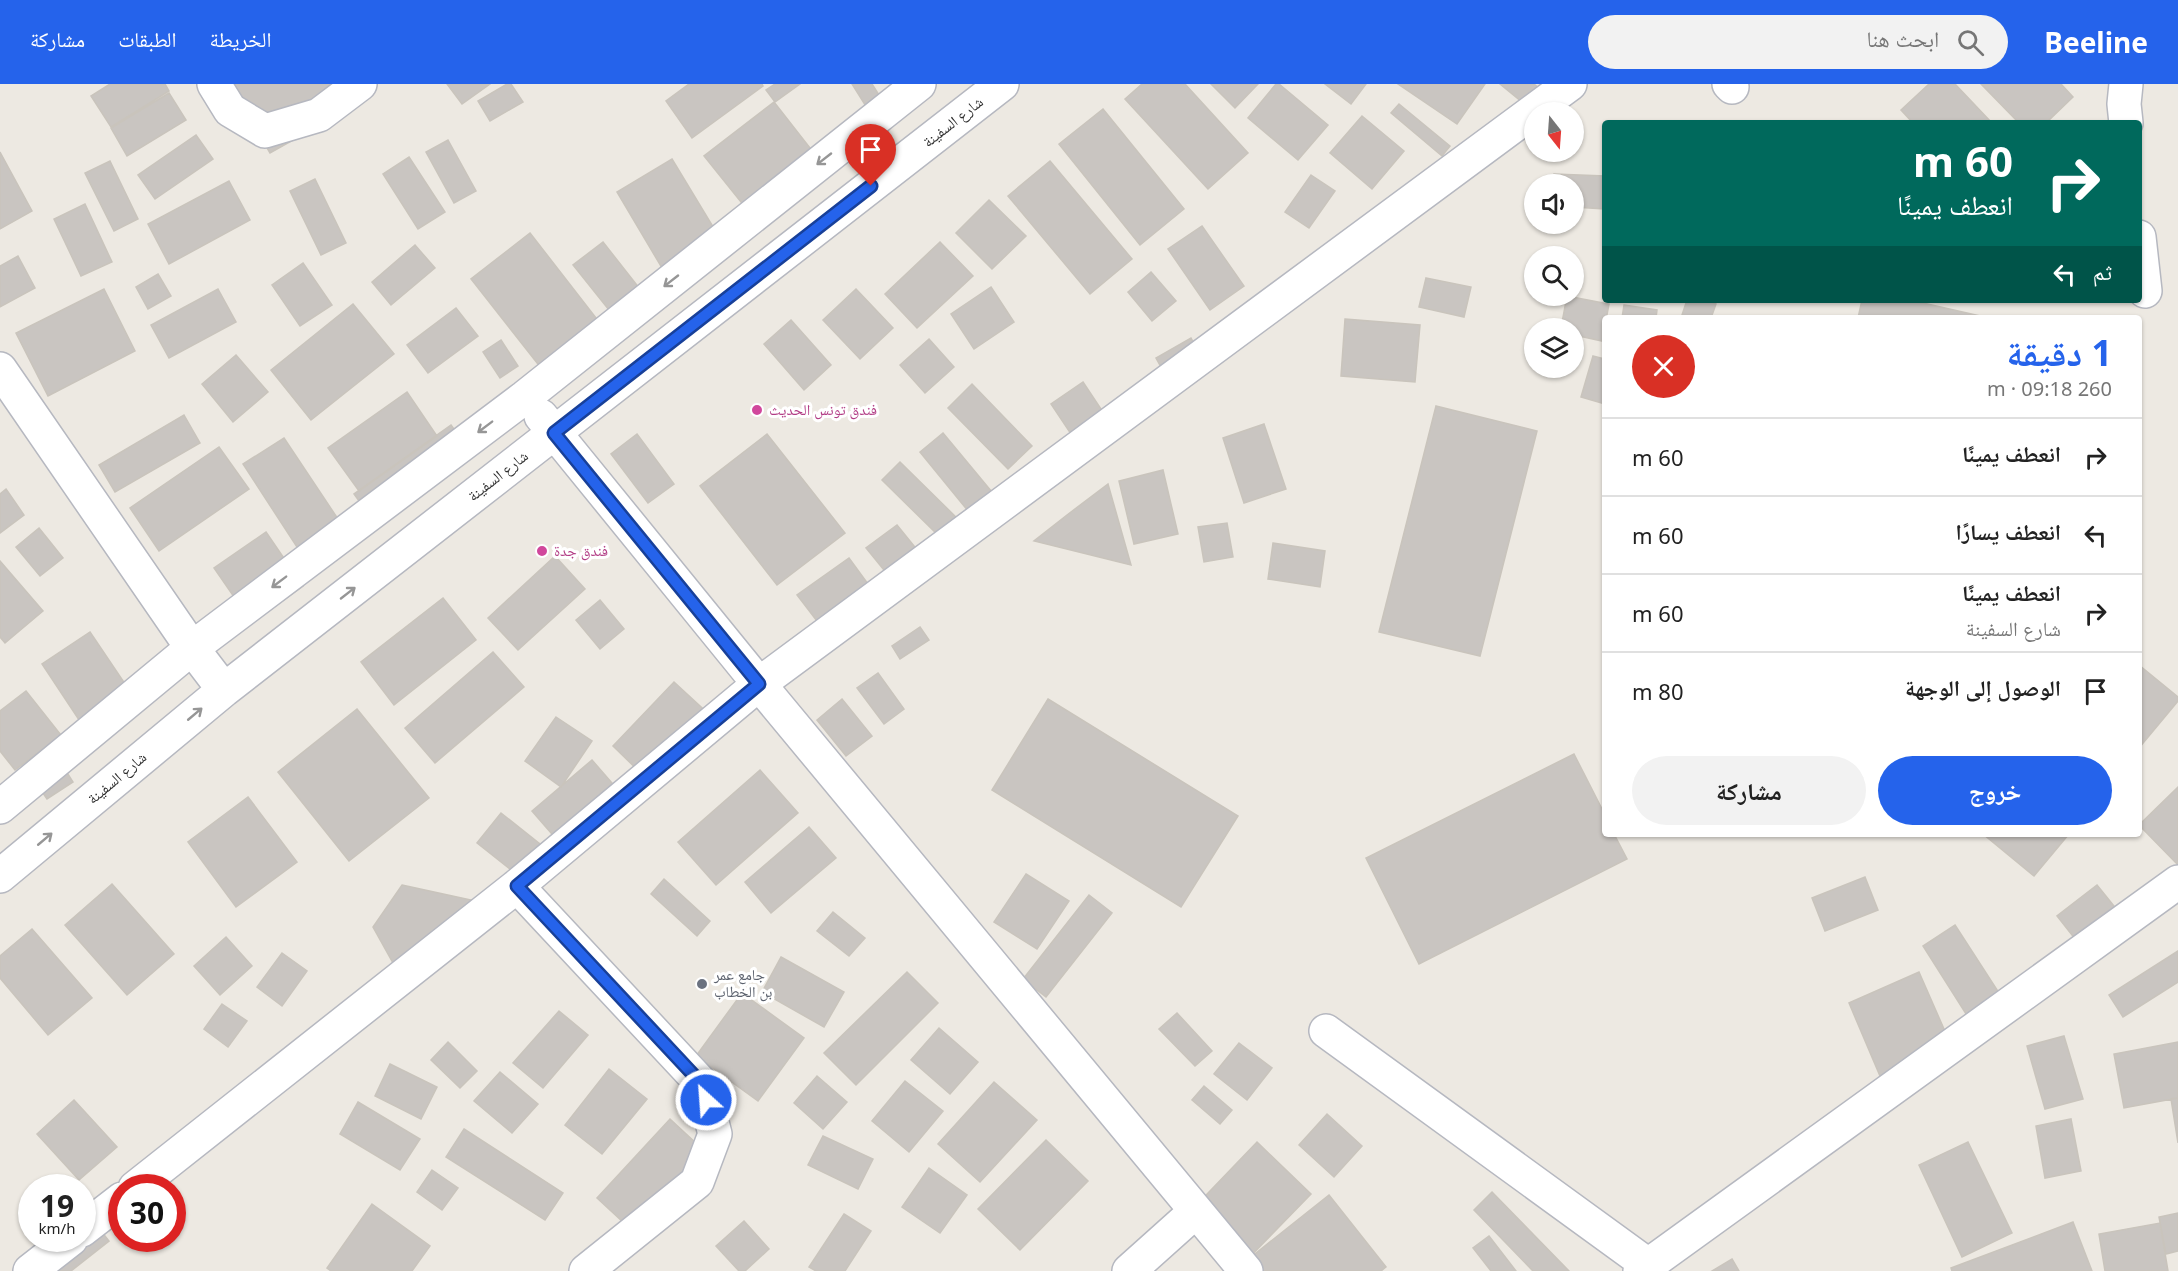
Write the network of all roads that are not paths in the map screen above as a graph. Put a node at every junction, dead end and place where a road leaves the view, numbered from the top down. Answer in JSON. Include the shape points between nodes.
{"nodes":[{"id":1,"x":214,"y":84,"type":"edge"},
{"id":2,"x":360,"y":84,"type":"edge"},
{"id":3,"x":919,"y":84,"type":"edge"},
{"id":4,"x":1002,"y":84,"type":"edge"},
{"id":5,"x":1570,"y":84,"type":"edge"},
{"id":6,"x":2126,"y":84,"type":"edge"},
{"id":7,"x":2126,"y":120,"type":"edge"},
{"id":8,"x":2142,"y":264,"type":"edge"},
{"id":9,"x":2145,"y":291,"type":"dead end"},
{"id":10,"x":0,"y":369,"type":"edge"},
{"id":11,"x":525,"y":397,"type":"junction"},
{"id":12,"x":554,"y":433,"type":"junction"},
{"id":13,"x":192,"y":648,"type":"junction"},
{"id":14,"x":759,"y":684,"type":"junction"},
{"id":15,"x":224,"y":690,"type":"junction"},
{"id":16,"x":0,"y":807,"type":"edge"},
{"id":17,"x":0,"y":876,"type":"edge"},
{"id":18,"x":2178,"y":882,"type":"edge"},
{"id":19,"x":517,"y":886,"type":"junction"},
{"id":20,"x":1326,"y":1031,"type":"dead end"},
{"id":21,"x":153,"y":1174,"type":"edge"},
{"id":22,"x":108,"y":1210,"type":"edge"},
{"id":23,"x":1196,"y":1210,"type":"junction"},
{"id":24,"x":96,"y":1219,"type":"edge"},
{"id":25,"x":54,"y":1252,"type":"edge"},
{"id":26,"x":1644,"y":1268,"type":"edge"},
{"id":27,"x":30,"y":1271,"type":"edge"},
{"id":28,"x":586,"y":1271,"type":"edge"},
{"id":29,"x":1129,"y":1271,"type":"edge"},
{"id":30,"x":1246,"y":1271,"type":"edge"}],
"edges":[{"from":1,"to":2,"type":"street","via":[[230,110],[265,131],[319,115]]},
{"from":3,"to":11,"type":"street","one_way":true},
{"from":4,"to":12,"type":"street","name":"شارع السفينة"},
{"from":5,"to":14,"type":"street"},
{"from":6,"to":7,"type":"street"},
{"from":8,"to":9,"type":"street"},
{"from":10,"to":13,"type":"street"},
{"from":11,"to":12,"type":"street"},
{"from":11,"to":13,"type":"street","one_way":true},
{"from":12,"to":14,"type":"street"},
{"from":15,"to":12,"type":"street","name":"شارع السفينة","one_way":true},
{"from":13,"to":15,"type":"street"},
{"from":13,"to":16,"type":"street"},
{"from":14,"to":19,"type":"street"},
{"from":14,"to":23,"type":"street"},
{"from":17,"to":15,"type":"street","name":"شارع السفينة","one_way":true},
{"from":18,"to":26,"type":"street"},
{"from":19,"to":21,"type":"street"},
{"from":19,"to":28,"type":"street","via":[[702,1084],[715,1134],[697,1182]]},
{"from":20,"to":26,"type":"street"},
{"from":22,"to":24,"type":"street"},
{"from":23,"to":29,"type":"street"},
{"from":23,"to":30,"type":"street"},
{"from":25,"to":27,"type":"street"}]}
